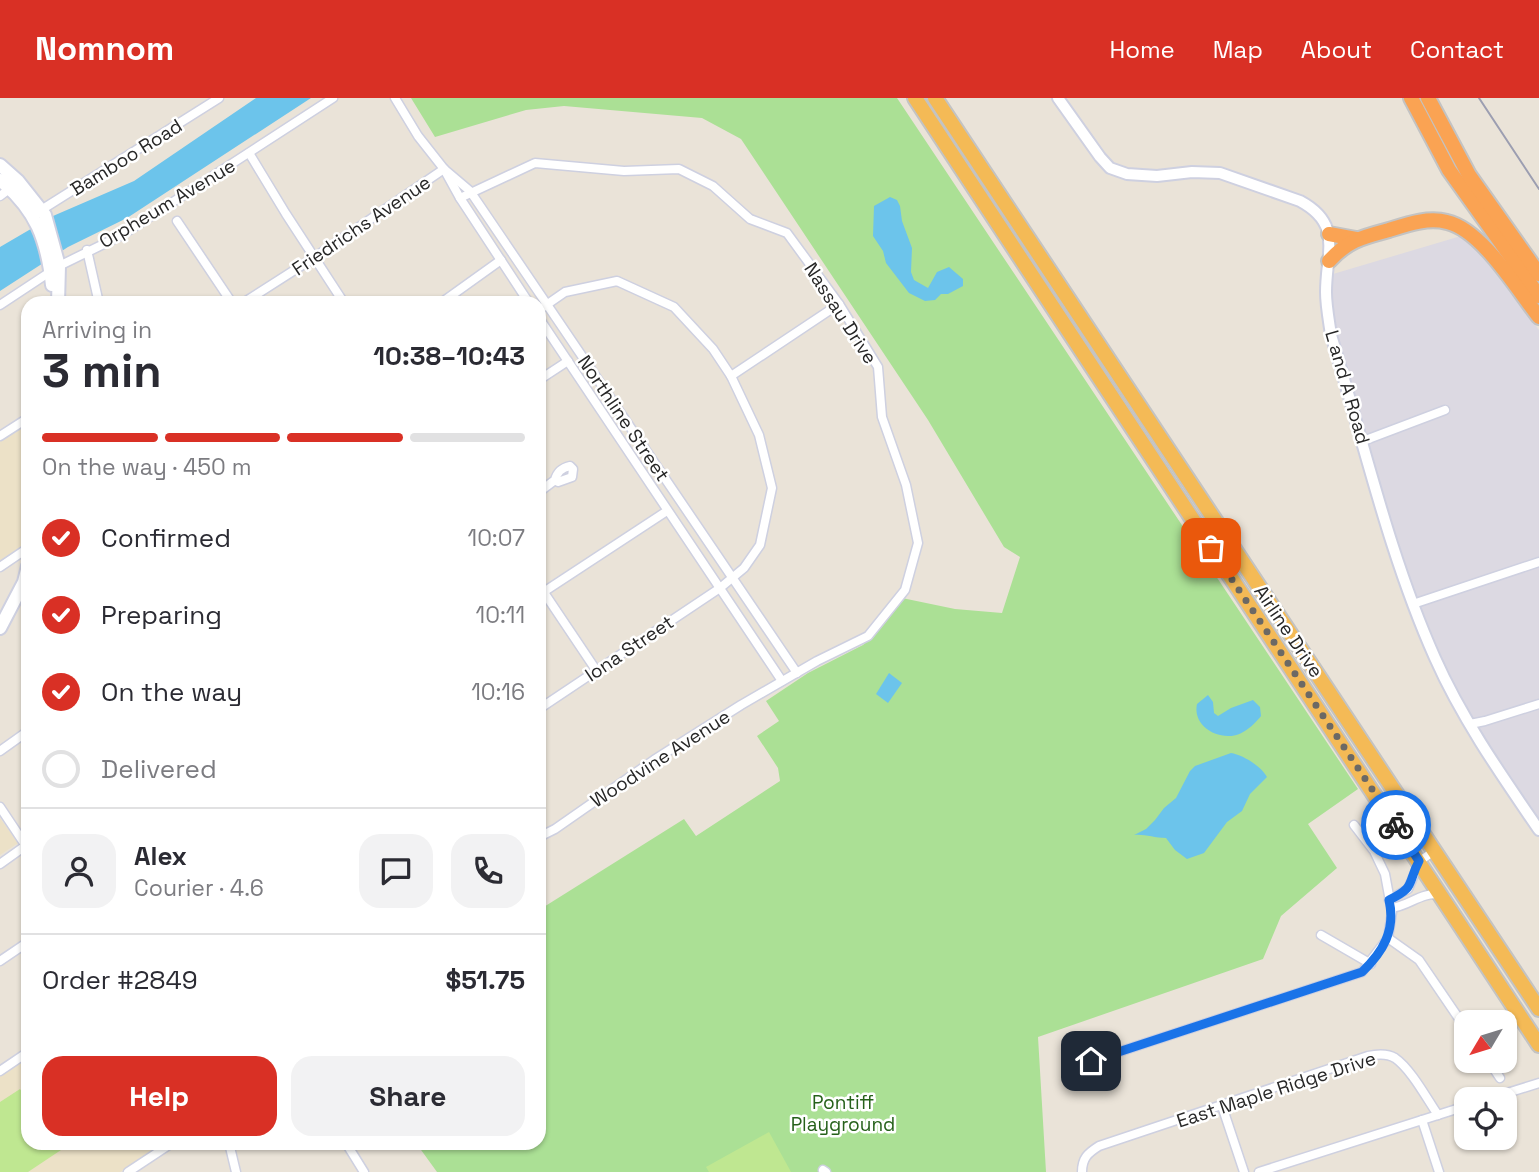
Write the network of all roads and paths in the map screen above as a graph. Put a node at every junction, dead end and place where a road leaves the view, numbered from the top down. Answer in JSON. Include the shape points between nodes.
{"nodes":[{"id":1,"x":219,"y":98,"type":"edge"},
{"id":2,"x":333,"y":98,"type":"edge"},
{"id":3,"x":395,"y":98,"type":"edge"},
{"id":4,"x":915,"y":98,"type":"edge"},
{"id":5,"x":935,"y":98,"type":"edge"},
{"id":6,"x":1058,"y":98,"type":"edge"},
{"id":7,"x":1411,"y":98,"type":"edge"},
{"id":8,"x":1428,"y":98,"type":"edge"},
{"id":9,"x":249,"y":153,"type":"junction"},
{"id":10,"x":0,"y":166,"type":"edge"},
{"id":11,"x":444,"y":169,"type":"junction"},
{"id":12,"x":7,"y":187,"type":"edge"},
{"id":13,"x":470,"y":191,"type":"junction"},
{"id":14,"x":460,"y":198,"type":"junction"},
{"id":15,"x":39,"y":215,"type":"junction"},
{"id":16,"x":177,"y":221,"type":"dead end"},
{"id":17,"x":1329,"y":234,"type":"junction"},
{"id":18,"x":1356,"y":239,"type":"junction"},
{"id":19,"x":87,"y":250,"type":"junction"},
{"id":20,"x":315,"y":257,"type":"junction"},
{"id":21,"x":501,"y":260,"type":"junction"},
{"id":22,"x":1329,"y":261,"type":"junction"},
{"id":23,"x":54,"y":265,"type":"junction"},
{"id":24,"x":1539,"y":274,"type":"edge"},
{"id":25,"x":56,"y":296,"type":"edge"},
{"id":26,"x":97,"y":296,"type":"edge"},
{"id":27,"x":227,"y":296,"type":"edge"},
{"id":28,"x":254,"y":296,"type":"edge"},
{"id":29,"x":340,"y":296,"type":"edge"},
{"id":30,"x":451,"y":296,"type":"edge"},
{"id":31,"x":524,"y":296,"type":"edge"},
{"id":32,"x":542,"y":296,"type":"edge"},
{"id":33,"x":1539,"y":296,"type":"edge"},
{"id":34,"x":839,"y":303,"type":"junction"},
{"id":35,"x":547,"y":304,"type":"joint"},
{"id":36,"x":0,"y":305,"type":"edge"},
{"id":37,"x":1539,"y":317,"type":"edge"},
{"id":38,"x":546,"y":328,"type":"edge"},
{"id":39,"x":1106,"y":359,"type":"junction"},
{"id":40,"x":568,"y":361,"type":"junction"},
{"id":41,"x":1092,"y":368,"type":"junction"},
{"id":42,"x":546,"y":375,"type":"edge"},
{"id":43,"x":731,"y":376,"type":"junction"},
{"id":44,"x":1445,"y":410,"type":"dead end"},
{"id":45,"x":21,"y":422,"type":"edge"},
{"id":46,"x":0,"y":436,"type":"edge"},
{"id":47,"x":1363,"y":441,"type":"junction"},
{"id":48,"x":555,"y":480,"type":"dead end"},
{"id":49,"x":546,"y":487,"type":"edge"},
{"id":50,"x":667,"y":511,"type":"junction"},
{"id":51,"x":21,"y":553,"type":"edge"},
{"id":52,"x":1539,"y":562,"type":"edge"},
{"id":53,"x":0,"y":567,"type":"edge"},
{"id":54,"x":732,"y":578,"type":"junction"},
{"id":55,"x":546,"y":588,"type":"edge"},
{"id":56,"x":720,"y":588,"type":"junction"},
{"id":57,"x":21,"y":591,"type":"edge"},
{"id":58,"x":546,"y":598,"type":"edge"},
{"id":59,"x":1413,"y":604,"type":"junction"},
{"id":60,"x":1285,"y":626,"type":"junction"},
{"id":61,"x":0,"y":628,"type":"edge"},
{"id":62,"x":1270,"y":637,"type":"junction"},
{"id":63,"x":596,"y":670,"type":"junction"},
{"id":64,"x":797,"y":673,"type":"junction"},
{"id":65,"x":782,"y":681,"type":"junction"},
{"id":66,"x":546,"y":704,"type":"edge"},
{"id":67,"x":1539,"y":704,"type":"edge"},
{"id":68,"x":1470,"y":724,"type":"junction"},
{"id":69,"x":21,"y":736,"type":"edge"},
{"id":70,"x":1368,"y":750,"type":"junction"},
{"id":71,"x":0,"y":751,"type":"edge"},
{"id":72,"x":1353,"y":761,"type":"junction"},
{"id":73,"x":0,"y":807,"type":"edge"},
{"id":74,"x":1354,"y":825,"type":"dead end"},
{"id":75,"x":1539,"y":830,"type":"edge"},
{"id":76,"x":546,"y":834,"type":"edge"},
{"id":77,"x":21,"y":838,"type":"edge"},
{"id":78,"x":1434,"y":850,"type":"junction"},
{"id":79,"x":21,"y":851,"type":"edge"},
{"id":80,"x":1419,"y":861,"type":"junction"},
{"id":81,"x":0,"y":864,"type":"edge"},
{"id":82,"x":1441,"y":895,"type":"junction"},
{"id":83,"x":1390,"y":904,"type":"junction"},
{"id":84,"x":1321,"y":935,"type":"dead end"},
{"id":85,"x":1388,"y":938,"type":"junction"},
{"id":86,"x":21,"y":947,"type":"edge"},
{"id":87,"x":0,"y":961,"type":"edge"},
{"id":88,"x":1371,"y":964,"type":"junction"},
{"id":89,"x":1539,"y":1009,"type":"edge"},
{"id":90,"x":1454,"y":1011,"type":"edge"},
{"id":91,"x":1539,"y":1045,"type":"edge"},
{"id":92,"x":21,"y":1056,"type":"edge"},
{"id":93,"x":1091,"y":1061,"type":"dead end"},
{"id":94,"x":0,"y":1070,"type":"edge"},
{"id":95,"x":1497,"y":1073,"type":"edge"},
{"id":96,"x":1500,"y":1078,"type":"dead end"},
{"id":97,"x":1539,"y":1083,"type":"edge"},
{"id":98,"x":1517,"y":1090,"type":"edge"},
{"id":99,"x":1222,"y":1106,"type":"junction"},
{"id":100,"x":1454,"y":1110,"type":"edge"},
{"id":101,"x":1438,"y":1115,"type":"junction"},
{"id":102,"x":1422,"y":1120,"type":"junction"},
{"id":103,"x":162,"y":1150,"type":"edge"},
{"id":104,"x":231,"y":1150,"type":"edge"},
{"id":105,"x":351,"y":1150,"type":"edge"},
{"id":106,"x":128,"y":1172,"type":"edge"},
{"id":107,"x":236,"y":1172,"type":"edge"},
{"id":108,"x":365,"y":1172,"type":"edge"},
{"id":109,"x":1082,"y":1172,"type":"edge"},
{"id":110,"x":1244,"y":1172,"type":"edge"},
{"id":111,"x":1258,"y":1172,"type":"edge"},
{"id":112,"x":1438,"y":1172,"type":"edge"}],
"edges":[{"from":1,"to":15,"type":"street","name":"Bamboo Road"},
{"from":2,"to":9,"type":"street","name":"Orpheum Avenue"},
{"from":3,"to":11,"type":"street","name":"Northline Street"},
{"from":4,"to":41,"type":"highway","name":"Airline Drive"},
{"from":5,"to":39,"type":"highway","name":"Airline Drive"},
{"from":6,"to":17,"type":"street","via":[[1110,168],[1157,176],[1220,173],[1312,207],[1325,221]]},
{"from":7,"to":33,"type":"highway","via":[[1449,170]]},
{"from":8,"to":24,"type":"highway","via":[[1469,175]]},
{"from":9,"to":19,"type":"street","name":"Orpheum Avenue","via":[[122,235]]},
{"from":9,"to":20,"type":"street"},
{"from":10,"to":12,"type":"main road"},
{"from":11,"to":13,"type":"street","name":"Northline Street"},
{"from":11,"to":14,"type":"street","name":"Northline Street"},
{"from":11,"to":20,"type":"street","name":"Friedrichs Avenue"},
{"from":12,"to":15,"type":"main road"},
{"from":13,"to":14,"type":"street","name":"Nassau Drive"},
{"from":13,"to":32,"type":"street","name":"Northline Street"},
{"from":13,"to":34,"type":"street","name":"Nassau Drive","via":[[535,163],[679,169],[713,186],[750,219],[787,233]]},
{"from":14,"to":21,"type":"street","name":"Northline Street"},
{"from":15,"to":23,"type":"main road"},
{"from":16,"to":27,"type":"street"},
{"from":17,"to":18,"type":"highway"},
{"from":17,"to":22,"type":"street","name":"L and A Road"},
{"from":18,"to":22,"type":"highway"},
{"from":18,"to":37,"type":"highway","via":[[1433,220],[1448,222],[1462,228],[1488,252]]},
{"from":19,"to":23,"type":"street","name":"Orpheum Avenue"},
{"from":19,"to":26,"type":"street"},
{"from":20,"to":28,"type":"street","name":"Friedrichs Avenue"},
{"from":20,"to":29,"type":"street"},
{"from":21,"to":30,"type":"street"},
{"from":21,"to":31,"type":"street","name":"Northline Street"},
{"from":22,"to":47,"type":"street","name":"L and A Road","via":[[1326,291],[1331,335]]},
{"from":23,"to":25,"type":"main road"},
{"from":23,"to":36,"type":"street","name":"Orpheum Avenue"},
{"from":34,"to":43,"type":"street"},
{"from":34,"to":64,"type":"street","name":"Nassau Drive","via":[[878,367],[882,417],[906,485],[918,543],[905,590],[868,636]]},
{"from":35,"to":43,"type":"street","name":"Iona Street","via":[[565,292],[617,281],[674,307]]},
{"from":35,"to":54,"type":"street","name":"Northline Street"},
{"from":38,"to":40,"type":"street","name":"Northline Street"},
{"from":39,"to":41,"type":"highway"},
{"from":39,"to":60,"type":"highway","name":"Airline Drive"},
{"from":40,"to":42,"type":"street"},
{"from":40,"to":50,"type":"street","name":"Northline Street"},
{"from":41,"to":62,"type":"highway","name":"Airline Drive"},
{"from":43,"to":54,"type":"street","name":"Iona Street","via":[[759,435],[772,488],[761,545]]},
{"from":44,"to":47,"type":"street"},
{"from":45,"to":46,"type":"street"},
{"from":47,"to":59,"type":"street","name":"L and A Road"},
{"from":48,"to":49,"type":"street"},
{"from":50,"to":55,"type":"street"},
{"from":50,"to":56,"type":"street","name":"Northline Street"},
{"from":51,"to":53,"type":"street"},
{"from":52,"to":59,"type":"street"},
{"from":54,"to":56,"type":"street","name":"Iona Street"},
{"from":54,"to":64,"type":"street","name":"Northline Street"},
{"from":56,"to":63,"type":"street","name":"Iona Street"},
{"from":56,"to":65,"type":"street","name":"Northline Street"},
{"from":57,"to":61,"type":"main road"},
{"from":58,"to":63,"type":"street"},
{"from":59,"to":68,"type":"street","name":"L and A Road"},
{"from":60,"to":62,"type":"highway"},
{"from":60,"to":70,"type":"highway","name":"Airline Drive"},
{"from":62,"to":72,"type":"highway","name":"Airline Drive"},
{"from":63,"to":66,"type":"street","name":"Iona Street"},
{"from":64,"to":65,"type":"street","name":"Nassau Drive"},
{"from":65,"to":76,"type":"street","name":"Woodvine Avenue"},
{"from":67,"to":68,"type":"street"},
{"from":68,"to":75,"type":"street","name":"L and A Road"},
{"from":69,"to":71,"type":"street"},
{"from":70,"to":72,"type":"highway"},
{"from":70,"to":78,"type":"highway","name":"Airline Drive"},
{"from":72,"to":80,"type":"highway","name":"Airline Drive"},
{"from":73,"to":77,"type":"street"},
{"from":74,"to":83,"type":"street","via":[[1380,862]]},
{"from":78,"to":80,"type":"street"},
{"from":78,"to":89,"type":"highway","name":"Airline Drive"},
{"from":79,"to":81,"type":"street"},
{"from":80,"to":82,"type":"highway","name":"Airline Drive"},
{"from":80,"to":83,"type":"street","via":[[1412,885]]},
{"from":82,"to":83,"type":"street"},
{"from":82,"to":91,"type":"highway","name":"Airline Drive"},
{"from":83,"to":85,"type":"street"},
{"from":84,"to":88,"type":"street"},
{"from":85,"to":88,"type":"street"},
{"from":85,"to":90,"type":"street","via":[[1419,960]]},
{"from":86,"to":87,"type":"street"},
{"from":88,"to":93,"type":"street","via":[[1353,977]]},
{"from":92,"to":94,"type":"street"},
{"from":95,"to":96,"type":"street"},
{"from":97,"to":98,"type":"street"},
{"from":99,"to":101,"type":"street","name":"East Maple Ridge Drive","via":[[1381,1054],[1394,1056],[1406,1068]]},
{"from":99,"to":109,"type":"street","name":"East Maple Ridge Drive","via":[[1099,1146],[1083,1160]]},
{"from":99,"to":110,"type":"street"},
{"from":100,"to":101,"type":"street"},
{"from":101,"to":102,"type":"street"},
{"from":102,"to":111,"type":"street"},
{"from":102,"to":112,"type":"street"},
{"from":103,"to":106,"type":"street"},
{"from":104,"to":107,"type":"street"},
{"from":105,"to":108,"type":"street"}]}
